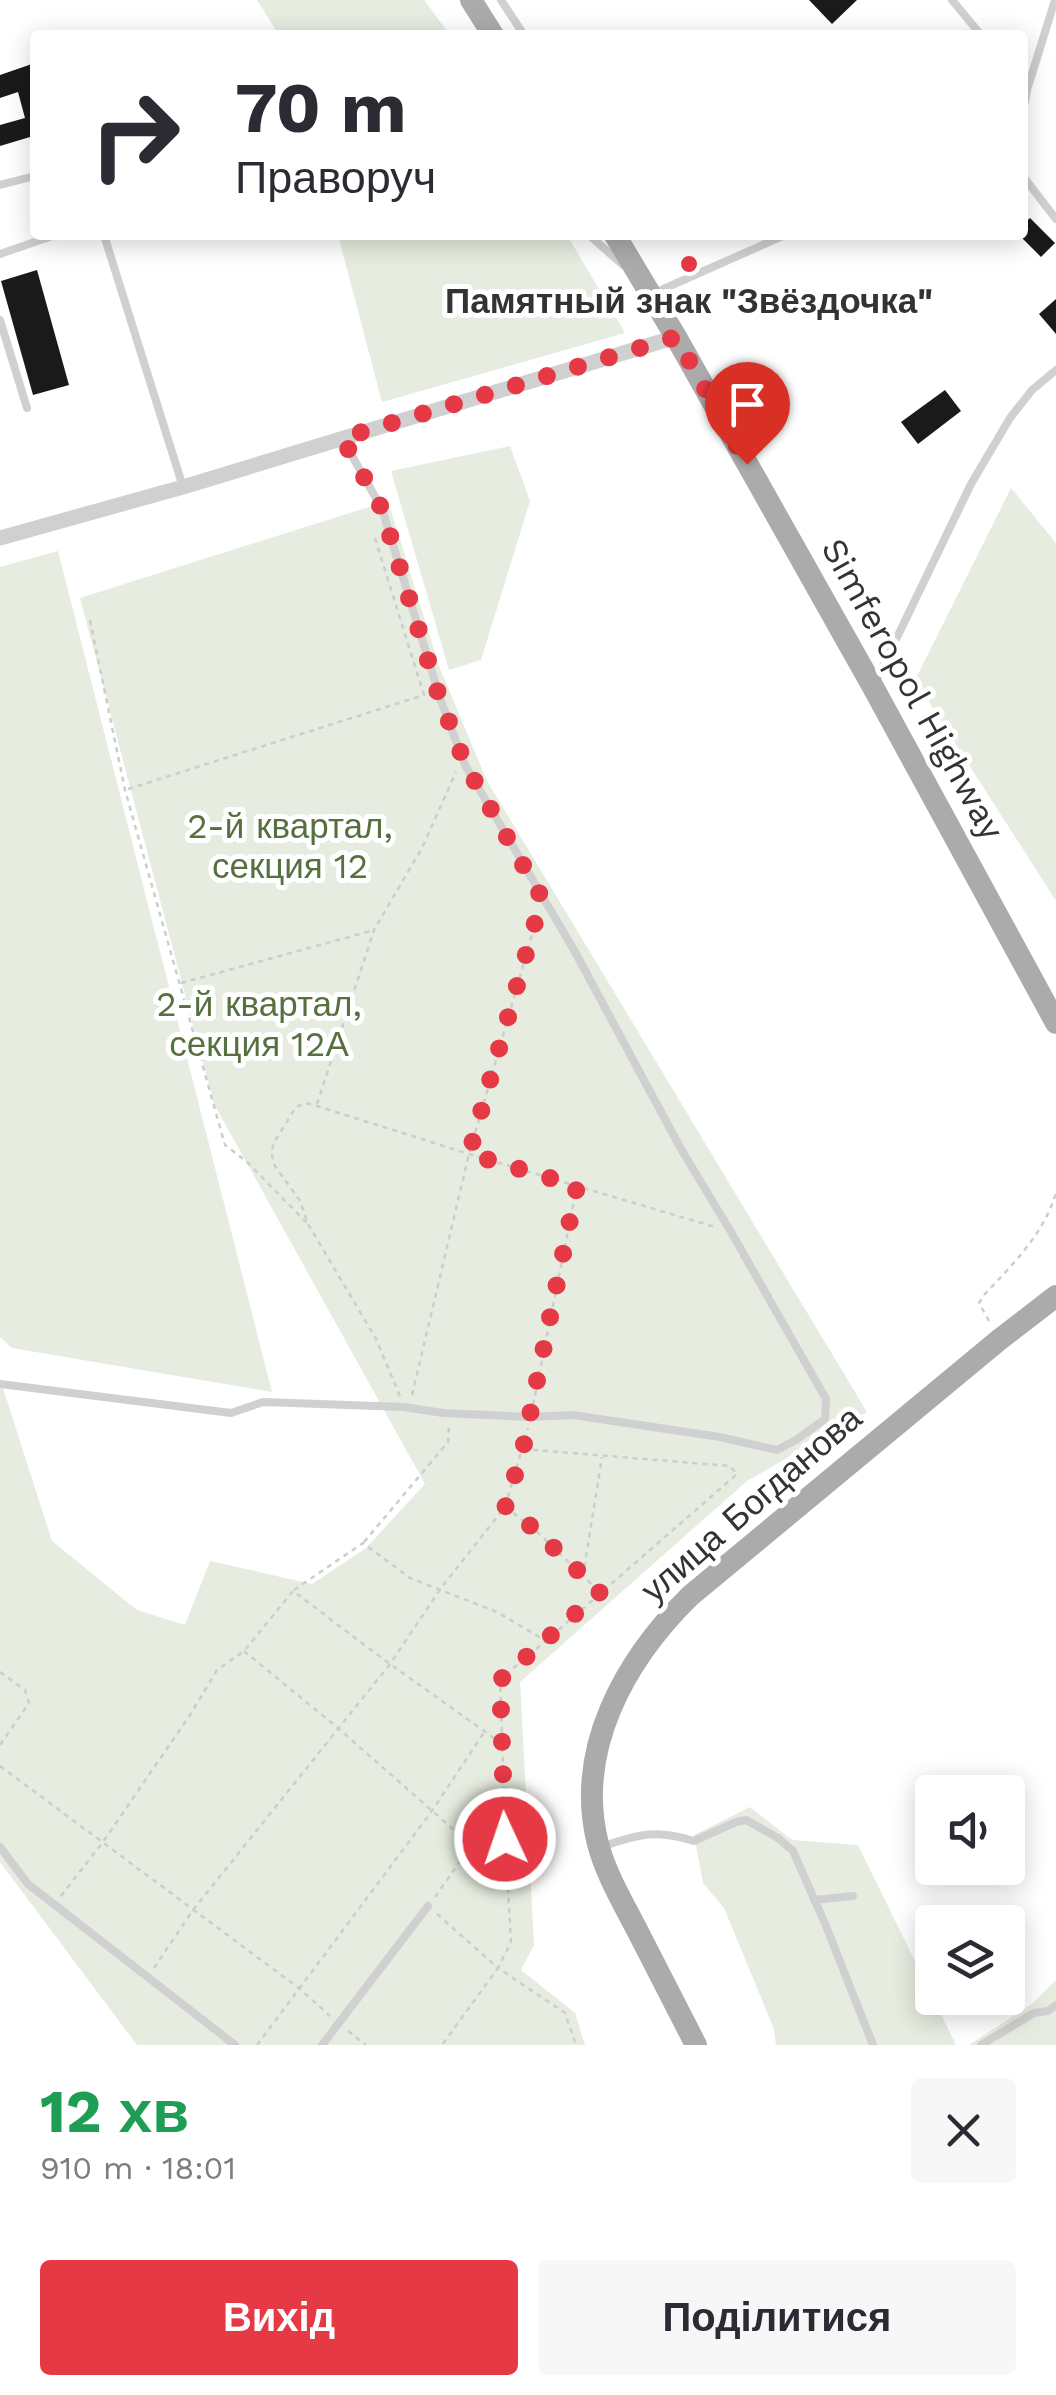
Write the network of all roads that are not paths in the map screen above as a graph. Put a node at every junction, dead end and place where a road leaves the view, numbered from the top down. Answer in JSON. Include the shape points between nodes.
{"nodes":[{"id":1,"x":501,"y":0,"type":"edge"},
{"id":2,"x":952,"y":0,"type":"edge"},
{"id":3,"x":1055,"y":0,"type":"edge"},
{"id":4,"x":472,"y":2,"type":"edge"},
{"id":5,"x":480,"y":30,"type":"edge"},
{"id":6,"x":490,"y":30,"type":"edge"},
{"id":7,"x":521,"y":30,"type":"edge"},
{"id":8,"x":978,"y":30,"type":"edge"},
{"id":9,"x":1028,"y":78,"type":"edge"},
{"id":10,"x":30,"y":177,"type":"edge"},
{"id":11,"x":1028,"y":183,"type":"edge"},
{"id":12,"x":0,"y":185,"type":"edge"},
{"id":13,"x":1056,"y":219,"type":"edge"},
{"id":14,"x":41,"y":240,"type":"edge"},
{"id":15,"x":106,"y":240,"type":"edge"},
{"id":16,"x":594,"y":240,"type":"edge"},
{"id":17,"x":618,"y":240,"type":"edge"},
{"id":18,"x":772,"y":240,"type":"edge"},
{"id":19,"x":0,"y":254,"type":"edge"},
{"id":20,"x":647,"y":289,"type":"junction"},
{"id":21,"x":0,"y":320,"type":"edge"},
{"id":22,"x":676,"y":337,"type":"junction"},
{"id":23,"x":4,"y":349,"type":"edge"},
{"id":24,"x":1056,"y":370,"type":"edge"},
{"id":25,"x":27,"y":408,"type":"dead end"},
{"id":26,"x":342,"y":438,"type":"junction"},
{"id":27,"x":182,"y":487,"type":"junction"},
{"id":28,"x":0,"y":538,"type":"edge"},
{"id":29,"x":873,"y":687,"type":"junction"},
{"id":30,"x":1053,"y":1014,"type":"edge"},
{"id":31,"x":1055,"y":1296,"type":"edge"},
{"id":32,"x":0,"y":1384,"type":"edge"},
{"id":33,"x":0,"y":1847,"type":"edge"},
{"id":34,"x":599,"y":1848,"type":"junction"},
{"id":35,"x":852,"y":1896,"type":"dead end"},
{"id":36,"x":814,"y":1900,"type":"junction"},
{"id":37,"x":428,"y":1906,"type":"road end"},
{"id":38,"x":1056,"y":2004,"type":"edge"},
{"id":39,"x":235,"y":2045,"type":"edge"},
{"id":40,"x":322,"y":2045,"type":"edge"},
{"id":41,"x":696,"y":2045,"type":"edge"},
{"id":42,"x":873,"y":2045,"type":"edge"},
{"id":43,"x":981,"y":2045,"type":"edge"}],
"edges":[{"from":1,"to":7,"type":"lane"},
{"from":2,"to":8,"type":"lane"},
{"from":3,"to":9,"type":"lane"},
{"from":4,"to":5,"type":"lane"},
{"from":4,"to":6,"type":"main road"},
{"from":10,"to":12,"type":"lane"},
{"from":11,"to":13,"type":"lane"},
{"from":14,"to":19,"type":"lane"},
{"from":15,"to":27,"type":"lane"},
{"from":16,"to":20,"type":"lane"},
{"from":17,"to":20,"type":"main road","name":"Simferopol Highway"},
{"from":18,"to":20,"type":"lane"},
{"from":20,"to":22,"type":"main road","name":"Simferopol Highway"},
{"from":21,"to":23,"type":"lane"},
{"from":22,"to":26,"type":"street"},
{"from":22,"to":29,"type":"main road","name":"Simferopol Highway"},
{"from":23,"to":25,"type":"lane"},
{"from":24,"to":29,"type":"lane","via":[[1010,418]]},
{"from":26,"to":27,"type":"street"},
{"from":26,"to":32,"type":"lane","via":[[382,509],[462,758],[826,1399],[825,1419],[777,1450],[573,1415],[263,1402],[232,1412]]},
{"from":27,"to":28,"type":"street"},
{"from":29,"to":30,"type":"main road","name":"Simferopol Highway"},
{"from":31,"to":34,"type":"main road","name":"улица Богданова","via":[[664,1622],[628,1672],[604,1726],[592,1784]]},
{"from":33,"to":39,"type":"lane","via":[[28,1884]]},
{"from":34,"to":36,"type":"lane","via":[[648,1833],[694,1841],[746,1820],[793,1851]]},
{"from":34,"to":41,"type":"main road","name":"улица Богданова"},
{"from":35,"to":36,"type":"lane"},
{"from":36,"to":42,"type":"lane"},
{"from":37,"to":40,"type":"lane"},
{"from":38,"to":43,"type":"lane"}]}
